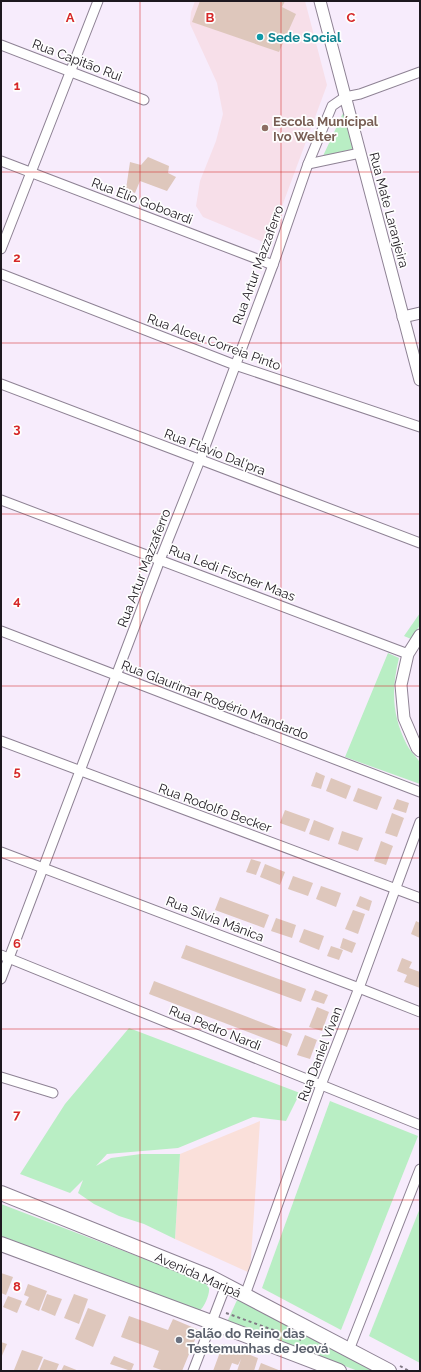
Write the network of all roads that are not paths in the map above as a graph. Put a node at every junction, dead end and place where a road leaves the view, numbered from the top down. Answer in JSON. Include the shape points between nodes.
{"nodes":[{"id":1,"x":98,"y":1,"type":"edge"},
{"id":2,"x":320,"y":1,"type":"edge"},
{"id":3,"x":1,"y":45,"type":"edge"},
{"id":4,"x":420,"y":72,"type":"edge"},
{"id":5,"x":71,"y":73,"type":"junction"},
{"id":6,"x":345,"y":97,"type":"junction"},
{"id":7,"x":144,"y":100,"type":"dead end"},
{"id":8,"x":360,"y":153,"type":"junction"},
{"id":9,"x":1,"y":161,"type":"edge"},
{"id":10,"x":308,"y":164,"type":"junction"},
{"id":11,"x":31,"y":172,"type":"junction"},
{"id":12,"x":1,"y":249,"type":"edge"},
{"id":13,"x":273,"y":265,"type":"junction"},
{"id":14,"x":1,"y":274,"type":"edge"},
{"id":15,"x":420,"y":312,"type":"edge"},
{"id":16,"x":403,"y":317,"type":"junction"},
{"id":17,"x":235,"y":365,"type":"junction"},
{"id":18,"x":420,"y":380,"type":"edge"},
{"id":19,"x":1,"y":384,"type":"edge"},
{"id":20,"x":420,"y":427,"type":"edge"},
{"id":21,"x":200,"y":460,"type":"junction"},
{"id":22,"x":1,"y":500,"type":"edge"},
{"id":23,"x":420,"y":543,"type":"edge"},
{"id":24,"x":160,"y":560,"type":"junction"},
{"id":25,"x":1,"y":631,"type":"edge"},
{"id":26,"x":420,"y":635,"type":"edge"},
{"id":27,"x":408,"y":654,"type":"junction"},
{"id":28,"x":117,"y":676,"type":"junction"},
{"id":29,"x":1,"y":742,"type":"edge"},
{"id":30,"x":420,"y":751,"type":"edge"},
{"id":31,"x":80,"y":771,"type":"junction"},
{"id":32,"x":420,"y":792,"type":"edge"},
{"id":33,"x":420,"y":822,"type":"edge"},
{"id":34,"x":1,"y":852,"type":"edge"},
{"id":35,"x":44,"y":868,"type":"junction"},
{"id":36,"x":396,"y":889,"type":"junction"},
{"id":37,"x":420,"y":898,"type":"edge"},
{"id":38,"x":5,"y":957,"type":"edge"},
{"id":39,"x":1,"y":979,"type":"edge"},
{"id":40,"x":359,"y":988,"type":"junction"},
{"id":41,"x":420,"y":1012,"type":"edge"},
{"id":42,"x":1,"y":1077,"type":"edge"},
{"id":43,"x":321,"y":1085,"type":"junction"},
{"id":44,"x":53,"y":1093,"type":"dead end"},
{"id":45,"x":420,"y":1125,"type":"edge"},
{"id":46,"x":420,"y":1170,"type":"edge"},
{"id":47,"x":1,"y":1193,"type":"edge"},
{"id":48,"x":1,"y":1244,"type":"edge"},
{"id":49,"x":226,"y":1285,"type":"junction"},
{"id":50,"x":245,"y":1295,"type":"junction"},
{"id":51,"x":211,"y":1322,"type":"junction"},
{"id":52,"x":349,"y":1350,"type":"junction"},
{"id":53,"x":193,"y":1371,"type":"edge"},
{"id":54,"x":339,"y":1371,"type":"edge"},
{"id":55,"x":389,"y":1371,"type":"edge"}],
"edges":[{"from":1,"to":5,"type":"street"},
{"from":2,"to":6,"type":"street","name":"Rua Mate Laranjeira"},
{"from":3,"to":5,"type":"street","name":"Rua Capitão Rui"},
{"from":4,"to":6,"type":"street","name":"Rua Artur Mazzaferro"},
{"from":5,"to":7,"type":"street","name":"Rua Capitão Rui"},
{"from":5,"to":11,"type":"street"},
{"from":6,"to":8,"type":"street","name":"Rua Mate Laranjeira"},
{"from":6,"to":10,"type":"street","name":"Rua Artur Mazzaferro","via":[[332,106]]},
{"from":8,"to":10,"type":"street"},
{"from":8,"to":16,"type":"street","name":"Rua Mate Laranjeira"},
{"from":9,"to":11,"type":"street","name":"Rua Élio Goboardi"},
{"from":10,"to":13,"type":"street","name":"Rua Artur Mazzaferro"},
{"from":11,"to":12,"type":"street"},
{"from":11,"to":13,"type":"street","name":"Rua Élio Goboardi"},
{"from":13,"to":17,"type":"street","name":"Rua Artur Mazzaferro"},
{"from":14,"to":17,"type":"street","name":"Rua Alceu Correia Pinto"},
{"from":15,"to":16,"type":"street"},
{"from":16,"to":18,"type":"street","name":"Rua Mate Laranjeira"},
{"from":17,"to":20,"type":"street","name":"Rua Alceu Correia Pinto"},
{"from":17,"to":21,"type":"street","name":"Rua Artur Mazzaferro"},
{"from":19,"to":21,"type":"street","name":"Rua Flávio Dal'pra"},
{"from":21,"to":23,"type":"street","name":"Rua Flávio Dal'pra"},
{"from":21,"to":24,"type":"street","name":"Rua Artur Mazzaferro"},
{"from":22,"to":24,"type":"street","name":"Rua Ledi Fischer Maas"},
{"from":24,"to":27,"type":"street","name":"Rua Ledi Fischer Maas"},
{"from":24,"to":28,"type":"street","name":"Rua Artur Mazzaferro"},
{"from":25,"to":28,"type":"street","name":"Rua Glaurimar Rogério Mandardo"},
{"from":26,"to":27,"type":"street"},
{"from":27,"to":30,"type":"street","via":[[400,685],[404,718]]},
{"from":28,"to":31,"type":"street","name":"Rua Artur Mazzaferro"},
{"from":28,"to":32,"type":"street","name":"Rua Glaurimar Rogério Mandardo"},
{"from":29,"to":31,"type":"street","name":"Rua Rodolfo Becker"},
{"from":31,"to":35,"type":"street","name":"Rua Artur Mazzaferro"},
{"from":31,"to":36,"type":"street","name":"Rua Rodolfo Becker"},
{"from":33,"to":36,"type":"street","name":"Rua Daniel Vivan"},
{"from":34,"to":35,"type":"street","name":"Rua Sílvia Mânica"},
{"from":35,"to":38,"type":"street","name":"Rua Artur Mazzaferro"},
{"from":35,"to":40,"type":"street","name":"Rua Sílvia Mânica"},
{"from":36,"to":37,"type":"street","name":"Rua Rodolfo Becker"},
{"from":36,"to":40,"type":"street","name":"Rua Daniel Vivan"},
{"from":38,"to":39,"type":"street","name":"Rua Artur Mazzaferro"},
{"from":38,"to":43,"type":"street","name":"Rua Pedro Nardi"},
{"from":40,"to":41,"type":"street","name":"Rua Sílvia Mânica"},
{"from":40,"to":43,"type":"street","name":"Rua Daniel Vivan"},
{"from":42,"to":44,"type":"street"},
{"from":43,"to":45,"type":"street","name":"Rua Pedro Nardi"},
{"from":43,"to":50,"type":"street","name":"Rua Daniel Vivan"},
{"from":46,"to":52,"type":"street"},
{"from":47,"to":49,"type":"main road","name":"Avenida Maripá"},
{"from":48,"to":51,"type":"main road"},
{"from":49,"to":50,"type":"main road","name":"Avenida Maripá"},
{"from":49,"to":51,"type":"street"},
{"from":50,"to":52,"type":"main road","name":"Avenida Maripá"},
{"from":51,"to":53,"type":"street"},
{"from":51,"to":54,"type":"main road"},
{"from":52,"to":55,"type":"main road","name":"Avenida Maripá"}]}
